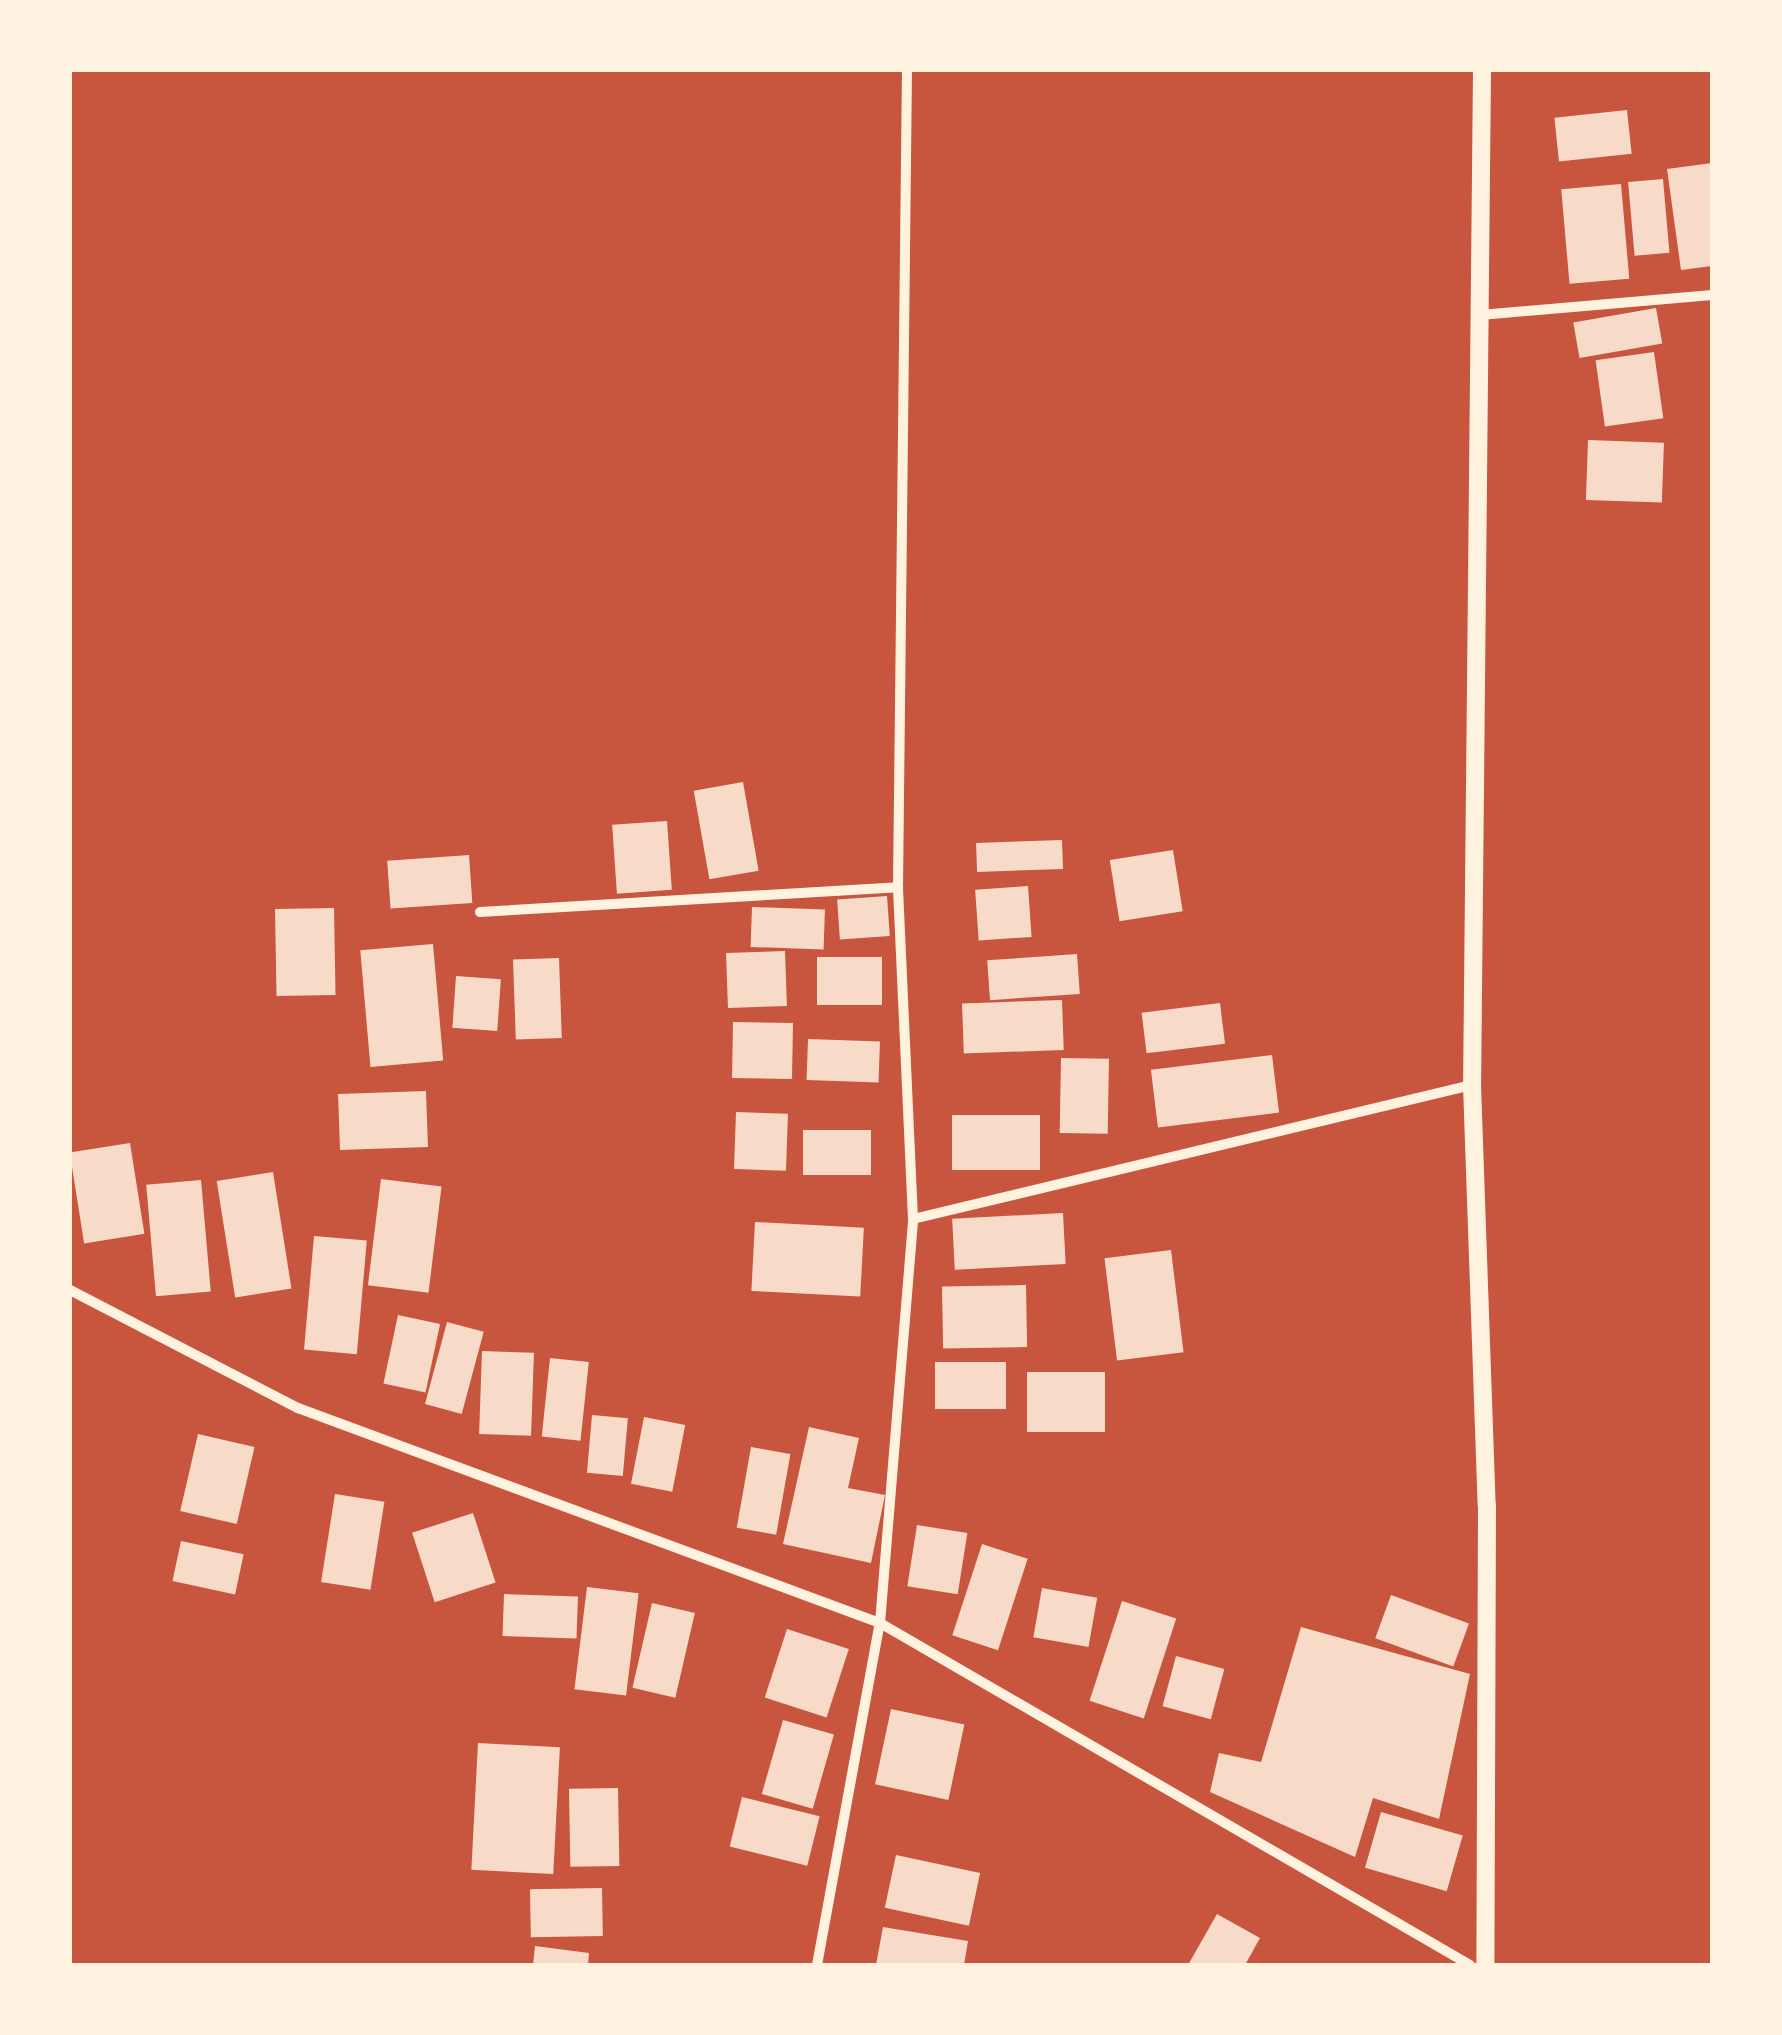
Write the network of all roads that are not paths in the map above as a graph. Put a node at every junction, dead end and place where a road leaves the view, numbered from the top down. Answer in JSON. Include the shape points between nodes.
{"nodes":[{"id":1,"x":907,"y":70,"type":"edge"},
{"id":2,"x":1482,"y":70,"type":"edge"},
{"id":3,"x":1712,"y":295,"type":"edge"},
{"id":4,"x":1480,"y":315,"type":"junction"},
{"id":5,"x":898,"y":886,"type":"junction"},
{"id":6,"x":480,"y":912,"type":"dead end"},
{"id":7,"x":1472,"y":1085,"type":"junction"},
{"id":8,"x":912,"y":1219,"type":"junction"},
{"id":9,"x":70,"y":1290,"type":"edge"},
{"id":10,"x":880,"y":1623,"type":"junction"},
{"id":11,"x":817,"y":1965,"type":"edge"},
{"id":12,"x":1470,"y":1965,"type":"edge"},
{"id":13,"x":1485,"y":1965,"type":"edge"}],
"edges":[{"from":1,"to":5,"type":"street"},
{"from":2,"to":4,"type":"street"},
{"from":3,"to":4,"type":"street"},
{"from":4,"to":7,"type":"street"},
{"from":5,"to":6,"type":"street"},
{"from":5,"to":8,"type":"street"},
{"from":7,"to":8,"type":"street"},
{"from":7,"to":13,"type":"street","via":[[1487,1506]]},
{"from":8,"to":10,"type":"street"},
{"from":9,"to":10,"type":"street","via":[[298,1408]]},
{"from":10,"to":11,"type":"street"},
{"from":10,"to":12,"type":"street"}]}
